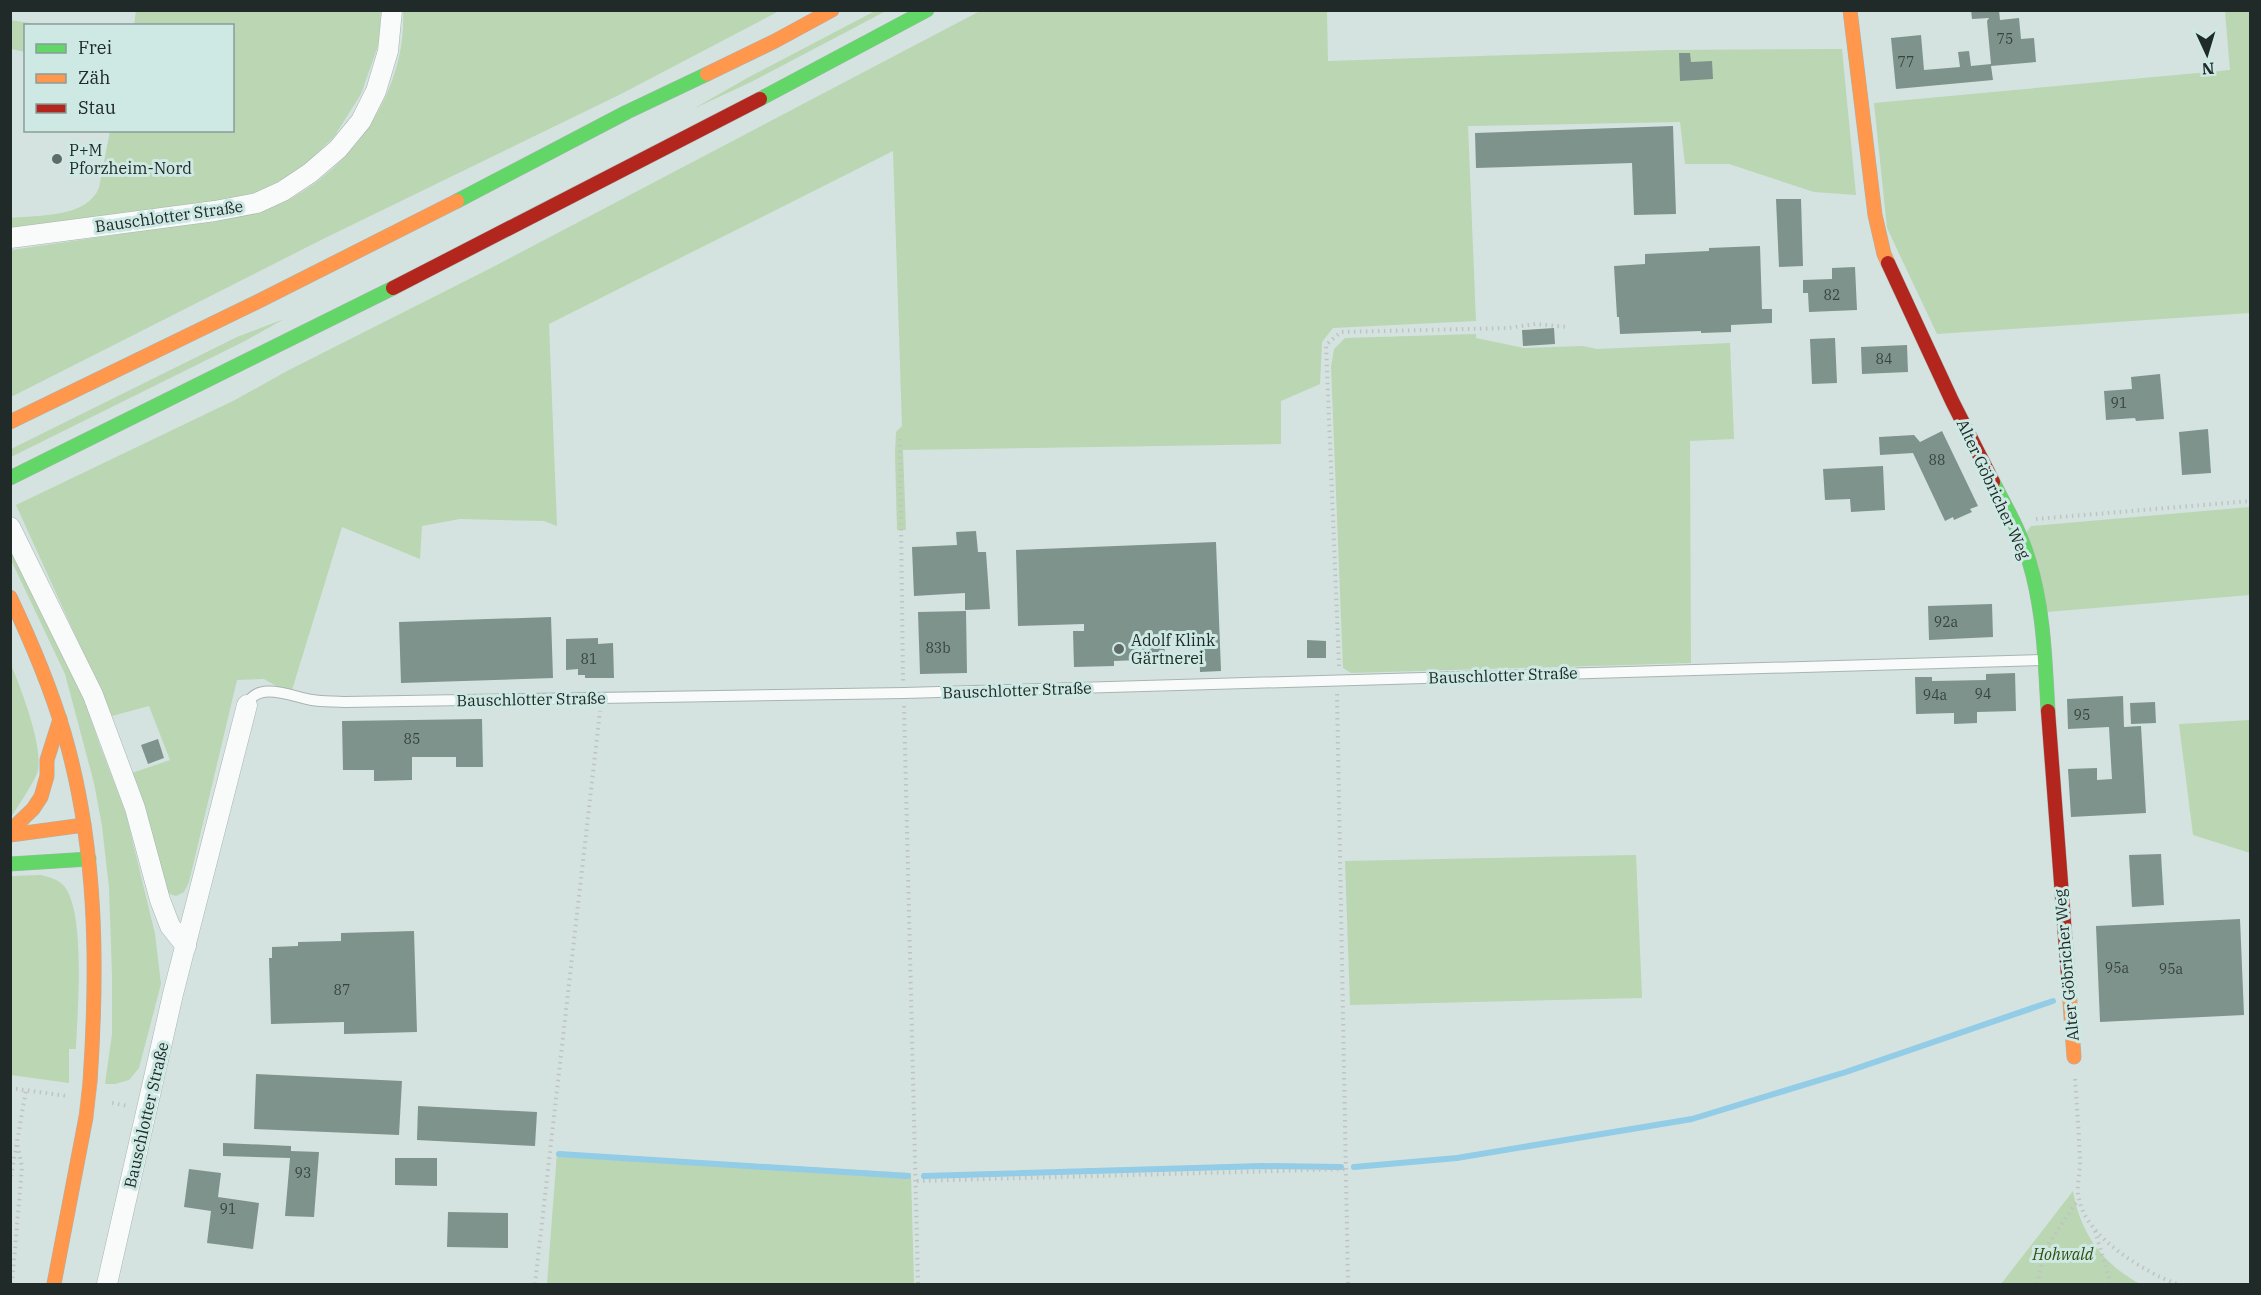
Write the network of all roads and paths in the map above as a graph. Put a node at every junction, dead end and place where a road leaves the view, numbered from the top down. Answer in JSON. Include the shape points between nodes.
{"nodes":[{"id":1,"x":392,"y":10,"type":"edge"},
{"id":2,"x":832,"y":10,"type":"edge"},
{"id":3,"x":927,"y":10,"type":"edge"},
{"id":4,"x":1850,"y":10,"type":"edge"},
{"id":5,"x":10,"y":238,"type":"edge"},
{"id":6,"x":1567,"y":327,"type":"dead end"},
{"id":7,"x":10,"y":423,"type":"edge"},
{"id":8,"x":900,"y":439,"type":"dead end"},
{"id":9,"x":10,"y":478,"type":"edge"},
{"id":10,"x":2250,"y":501,"type":"edge"},
{"id":11,"x":2013,"y":521,"type":"junction"},
{"id":12,"x":14,"y":534,"type":"edge"},
{"id":13,"x":10,"y":597,"type":"edge"},
{"id":14,"x":2043,"y":660,"type":"junction"},
{"id":15,"x":1340,"y":679,"type":"junction"},
{"id":16,"x":904,"y":693,"type":"junction"},
{"id":17,"x":602,"y":699,"type":"junction"},
{"id":18,"x":247,"y":705,"type":"joint"},
{"id":19,"x":60,"y":719,"type":"junction"},
{"id":20,"x":84,"y":825,"type":"junction"},
{"id":21,"x":10,"y":831,"type":"edge"},
{"id":22,"x":10,"y":835,"type":"edge"},
{"id":23,"x":89,"y":859,"type":"junction"},
{"id":24,"x":10,"y":864,"type":"edge"},
{"id":25,"x":186,"y":946,"type":"junction"},
{"id":26,"x":2074,"y":1057,"type":"joint"},
{"id":27,"x":26,"y":1090,"type":"dead end"},
{"id":28,"x":17,"y":1143,"type":"junction"},
{"id":29,"x":1347,"y":1169,"type":"junction"},
{"id":30,"x":917,"y":1181,"type":"junction"},
{"id":31,"x":10,"y":1182,"type":"edge"},
{"id":32,"x":2079,"y":1199,"type":"junction"},
{"id":33,"x":2095,"y":1230,"type":"junction"},
{"id":34,"x":12,"y":1284,"type":"edge"},
{"id":35,"x":54,"y":1284,"type":"edge"},
{"id":36,"x":107,"y":1284,"type":"edge"},
{"id":37,"x":535,"y":1284,"type":"edge"},
{"id":38,"x":918,"y":1284,"type":"edge"},
{"id":39,"x":1348,"y":1284,"type":"edge"},
{"id":40,"x":2037,"y":1284,"type":"edge"},
{"id":41,"x":2111,"y":1284,"type":"edge"},
{"id":42,"x":2177,"y":1284,"type":"edge"}],
"edges":[{"from":1,"to":5,"type":"street","name":"Bauschlotter Straße","via":[[388,51],[365,114],[338,149],[283,191],[257,203],[226,209]]},
{"from":2,"to":7,"type":"main road","via":[[270,296]]},
{"from":3,"to":9,"type":"main road","via":[[480,245]]},
{"from":4,"to":11,"type":"main road","name":"Alter Göbricher Weg","via":[[1875,214],[1884,254]]},
{"from":6,"to":15,"type":"path","via":[[1536,324],[1341,332],[1326,345]]},
{"from":8,"to":16,"type":"path"},
{"from":10,"to":11,"type":"path"},
{"from":11,"to":14,"type":"main road","name":"Alter Göbricher Weg","via":[[2036,588]]},
{"from":12,"to":25,"type":"street","via":[[93,695],[135,808],[160,900],[170,926]]},
{"from":13,"to":19,"type":"main road"},
{"from":14,"to":15,"type":"lane","name":"Bauschlotter Straße"},
{"from":14,"to":26,"type":"main road","name":"Alter Göbricher Weg"},
{"from":15,"to":16,"type":"lane","name":"Bauschlotter Straße"},
{"from":15,"to":29,"type":"path","via":[[1336,702]]},
{"from":16,"to":17,"type":"lane","name":"Bauschlotter Straße"},
{"from":16,"to":30,"type":"path"},
{"from":17,"to":18,"type":"lane","name":"Bauschlotter Straße","via":[[345,702],[266,692],[256,694]]},
{"from":17,"to":37,"type":"path"},
{"from":18,"to":25,"type":"street","name":"Bauschlotter Straße"},
{"from":19,"to":20,"type":"main road"},
{"from":19,"to":21,"type":"main road","via":[[41,796]]},
{"from":20,"to":22,"type":"main road"},
{"from":20,"to":23,"type":"main road"},
{"from":23,"to":24,"type":"main road"},
{"from":23,"to":35,"type":"main road","bridge":true,"via":[[96,949],[90,1082]]},
{"from":25,"to":36,"type":"street","name":"Bauschlotter Straße"},
{"from":26,"to":32,"type":"path"},
{"from":27,"to":28,"type":"path"},
{"from":28,"to":31,"type":"path"},
{"from":28,"to":34,"type":"path","via":[[22,1167]]},
{"from":29,"to":30,"type":"path"},
{"from":29,"to":39,"type":"path"},
{"from":30,"to":38,"type":"path"},
{"from":32,"to":33,"type":"path"},
{"from":32,"to":40,"type":"path","via":[[2045,1249]]},
{"from":33,"to":41,"type":"path"},
{"from":33,"to":42,"type":"path","via":[[2141,1266]]}]}
